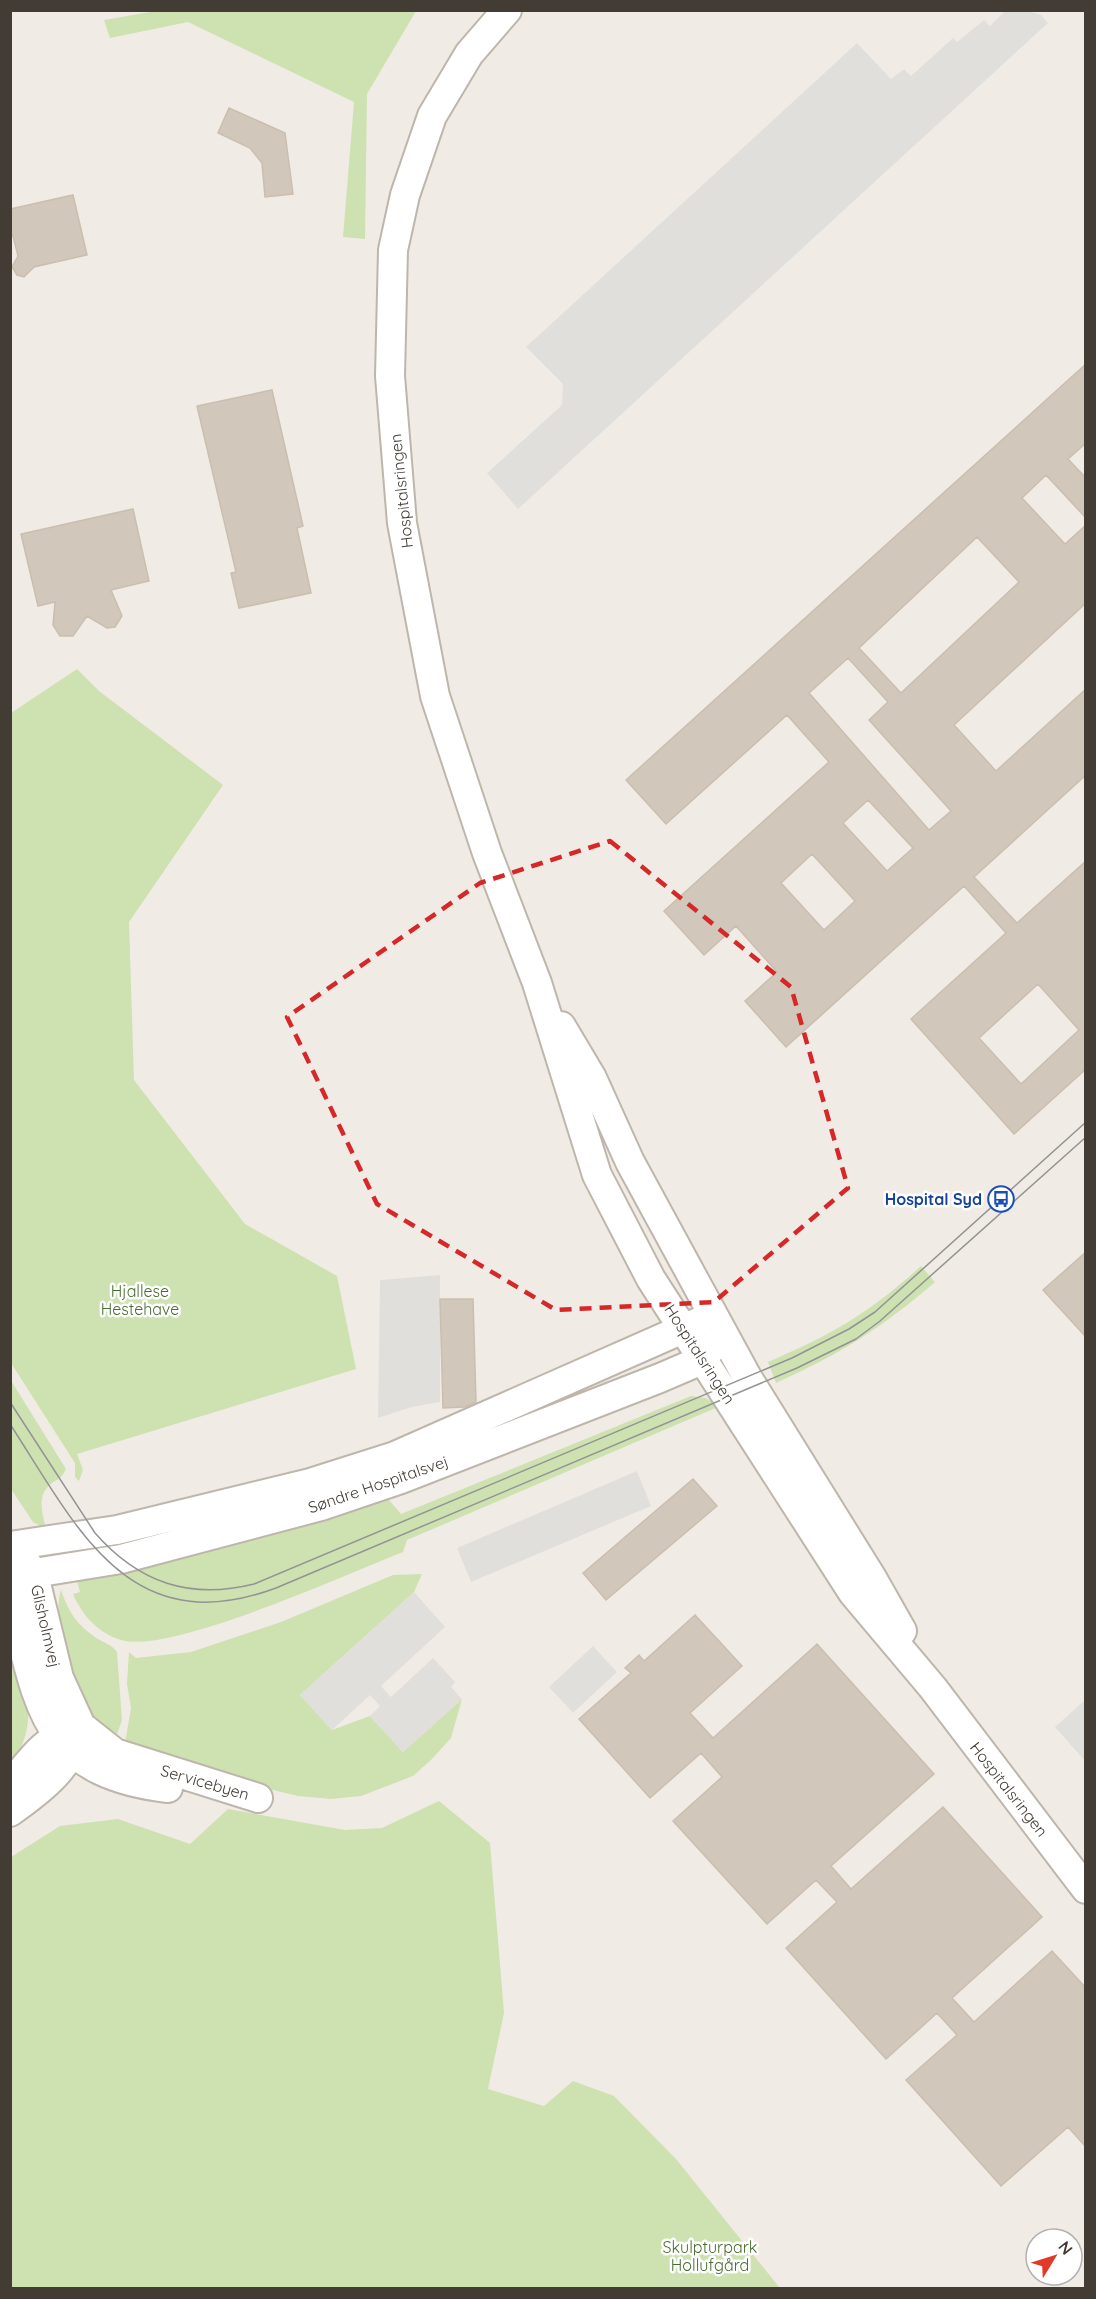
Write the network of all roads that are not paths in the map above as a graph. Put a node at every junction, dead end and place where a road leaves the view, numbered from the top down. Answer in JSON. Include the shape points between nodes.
{"nodes":[{"id":1,"x":507,"y":10,"type":"edge"},
{"id":2,"x":537,"y":982,"type":"junction"},
{"id":3,"x":705,"y":1340,"type":"junction"},
{"id":4,"x":16,"y":1561,"type":"edge"},
{"id":5,"x":10,"y":1594,"type":"edge"},
{"id":6,"x":933,"y":1688,"type":"junction"},
{"id":7,"x":70,"y":1738,"type":"junction"},
{"id":8,"x":10,"y":1785,"type":"edge"},
{"id":9,"x":10,"y":1812,"type":"edge"},
{"id":10,"x":1086,"y":1888,"type":"edge"}],
"edges":[{"from":1,"to":2,"type":"street","name":"Hospitalsringen","via":[[469,54],[432,116],[405,195],[393,250],[390,376],[402,523],[435,696],[487,853]]},
{"from":2,"to":3,"type":"street","name":"Hospitalsringen","via":[[592,1078]]},
{"from":2,"to":3,"type":"street","name":"Hospitalsringen","via":[[568,1087]]},
{"from":3,"to":4,"type":"street","name":"Søndre Hospitalsvej","via":[[634,1352],[395,1456],[310,1483],[117,1530]]},
{"from":3,"to":4,"type":"street","name":"Søndre Hospitalsvej","via":[[455,1457],[321,1506],[121,1559]]},
{"from":3,"to":6,"type":"street","name":"Hospitalsringen","via":[[853,1593]]},
{"from":3,"to":6,"type":"street","name":"Hospitalsringen","via":[[719,1353],[811,1501],[854,1550]]},
{"from":4,"to":7,"type":"street","name":"Glisholmvej","via":[[59,1678]]},
{"from":5,"to":7,"type":"street","name":"Glisholmvej","via":[[43,1714]]},
{"from":6,"to":10,"type":"street","name":"Hospitalsringen"},
{"from":7,"to":7,"type":"street","name":"Servicebyen","via":[[106,1773],[150,1786],[258,1798]]},
{"from":7,"to":8,"type":"street","via":[[41,1747]]},
{"from":7,"to":9,"type":"street","via":[[40,1788]]}]}
